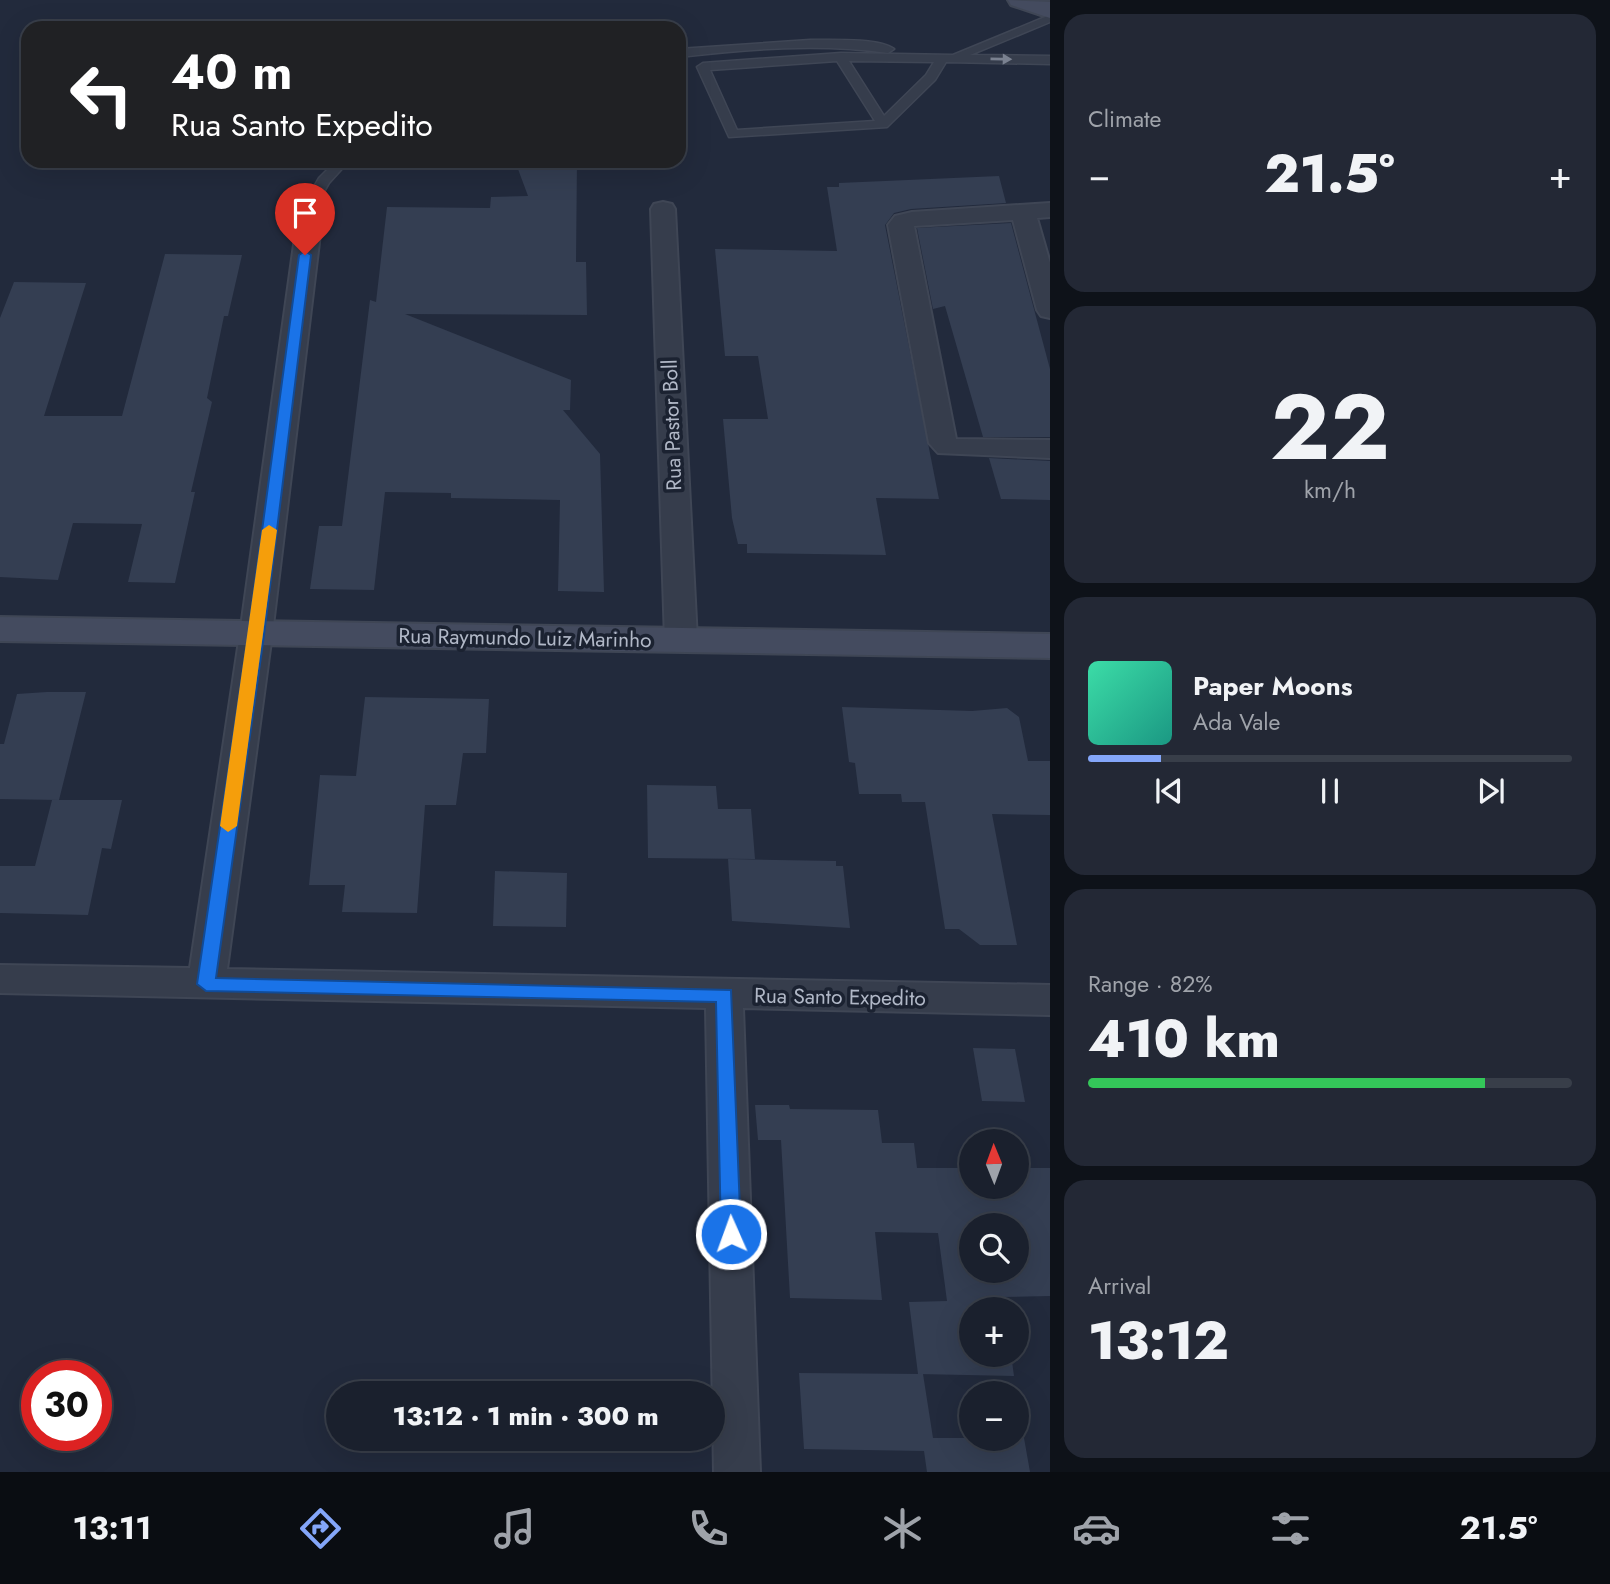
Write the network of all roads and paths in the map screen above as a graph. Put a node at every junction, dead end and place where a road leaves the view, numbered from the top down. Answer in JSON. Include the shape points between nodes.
{"nodes":[{"id":1,"x":1020,"y":0,"type":"edge"},
{"id":2,"x":1050,"y":11,"type":"edge"},
{"id":3,"x":1050,"y":18,"type":"edge"},
{"id":4,"x":686,"y":52,"type":"edge"},
{"id":5,"x":841,"y":57,"type":"junction"},
{"id":6,"x":947,"y":59,"type":"junction"},
{"id":7,"x":1050,"y":60,"type":"edge"},
{"id":8,"x":883,"y":124,"type":"junction"},
{"id":9,"x":336,"y":168,"type":"edge"},
{"id":10,"x":312,"y":201,"type":"joint"},
{"id":11,"x":663,"y":209,"type":"dead end"},
{"id":12,"x":1050,"y":210,"type":"edge"},
{"id":13,"x":1023,"y":211,"type":"junction"},
{"id":14,"x":1050,"y":310,"type":"edge"},
{"id":15,"x":1050,"y":449,"type":"edge"},
{"id":16,"x":0,"y":629,"type":"edge"},
{"id":17,"x":256,"y":635,"type":"junction"},
{"id":18,"x":681,"y":640,"type":"junction"},
{"id":19,"x":1050,"y":646,"type":"edge"},
{"id":20,"x":0,"y":979,"type":"edge"},
{"id":21,"x":206,"y":984,"type":"junction"},
{"id":22,"x":724,"y":995,"type":"junction"},
{"id":23,"x":1050,"y":1000,"type":"edge"},
{"id":24,"x":737,"y":1472,"type":"edge"}],
"edges":[{"from":1,"to":2,"type":"street"},
{"from":3,"to":6,"type":"lane"},
{"from":4,"to":6,"type":"lane","via":[[865,45]]},
{"from":5,"to":6,"type":"lane"},
{"from":5,"to":8,"type":"lane"},
{"from":5,"to":8,"type":"lane","via":[[703,67],[733,134]]},
{"from":6,"to":7,"type":"lane","one_way":true},
{"from":6,"to":8,"type":"lane"},
{"from":9,"to":10,"type":"lane"},
{"from":10,"to":17,"type":"street"},
{"from":11,"to":18,"type":"street","name":"Rua Pastor Boll"},
{"from":12,"to":13,"type":"street"},
{"from":13,"to":14,"type":"street"},
{"from":13,"to":15,"type":"street","via":[[912,219],[901,225],[943,443],[948,447]]},
{"from":16,"to":17,"type":"street","name":"Rua Raymundo Luiz Marinho"},
{"from":17,"to":18,"type":"street","name":"Rua Raymundo Luiz Marinho"},
{"from":17,"to":21,"type":"street"},
{"from":18,"to":19,"type":"street","name":"Rua Raymundo Luiz Marinho"},
{"from":20,"to":21,"type":"street","name":"Rua Santo Expedito"},
{"from":21,"to":22,"type":"street","name":"Rua Santo Expedito"},
{"from":22,"to":23,"type":"street","name":"Rua Santo Expedito"},
{"from":22,"to":24,"type":"street"}]}
